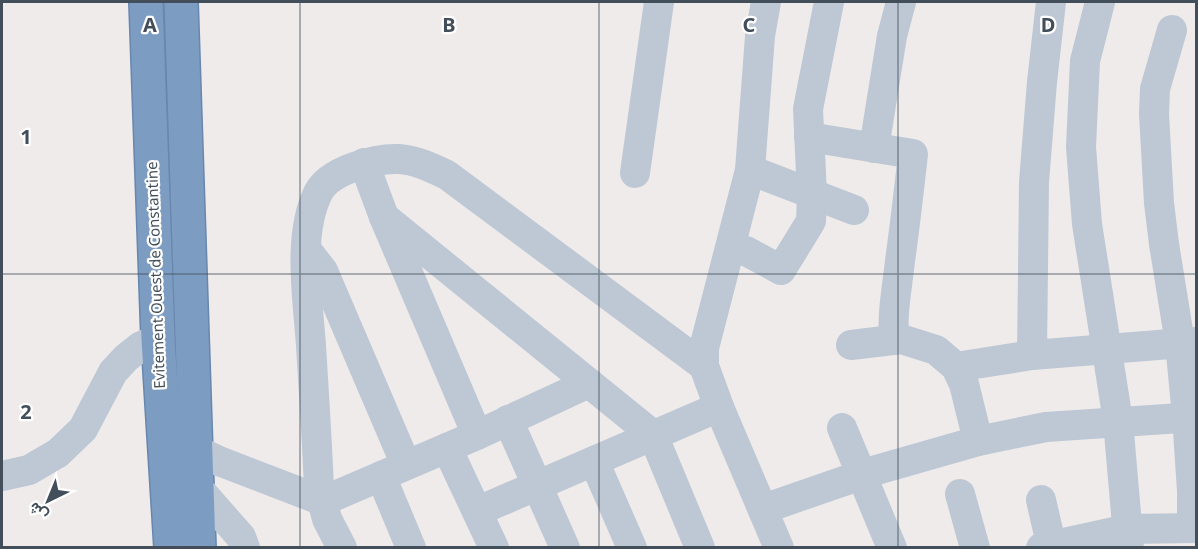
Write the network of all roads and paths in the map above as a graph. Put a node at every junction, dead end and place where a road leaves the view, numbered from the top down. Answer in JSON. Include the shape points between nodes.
{"nodes":[{"id":1,"x":146,"y":2,"type":"edge"},
{"id":2,"x":181,"y":2,"type":"edge"},
{"id":3,"x":659,"y":2,"type":"edge"},
{"id":4,"x":766,"y":2,"type":"edge"},
{"id":5,"x":829,"y":2,"type":"edge"},
{"id":6,"x":901,"y":2,"type":"edge"},
{"id":7,"x":1051,"y":2,"type":"edge"},
{"id":8,"x":1100,"y":2,"type":"edge"},
{"id":9,"x":1172,"y":30,"type":"dead end"},
{"id":10,"x":809,"y":137,"type":"junction"},
{"id":11,"x":874,"y":148,"type":"junction"},
{"id":12,"x":364,"y":163,"type":"junction"},
{"id":13,"x":750,"y":170,"type":"junction"},
{"id":14,"x":635,"y":173,"type":"dead end"},
{"id":15,"x":812,"y":195,"type":"junction"},
{"id":16,"x":854,"y":210,"type":"dead end"},
{"id":17,"x":384,"y":217,"type":"junction"},
{"id":18,"x":306,"y":249,"type":"junction"},
{"id":19,"x":746,"y":250,"type":"dead end"},
{"id":20,"x":158,"y":339,"type":"junction"},
{"id":21,"x":894,"y":340,"type":"junction"},
{"id":22,"x":1188,"y":343,"type":"edge"},
{"id":23,"x":851,"y":345,"type":"dead end"},
{"id":24,"x":1108,"y":350,"type":"junction"},
{"id":25,"x":1032,"y":355,"type":"junction"},
{"id":26,"x":704,"y":366,"type":"junction"},
{"id":27,"x":956,"y":368,"type":"junction"},
{"id":28,"x":589,"y":383,"type":"junction"},
{"id":29,"x":719,"y":407,"type":"junction"},
{"id":30,"x":1192,"y":416,"type":"edge"},
{"id":31,"x":508,"y":420,"type":"junction"},
{"id":32,"x":1118,"y":421,"type":"junction"},
{"id":33,"x":842,"y":428,"type":"dead end"},
{"id":34,"x":477,"y":435,"type":"junction"},
{"id":35,"x":653,"y":435,"type":"junction"},
{"id":36,"x":978,"y":441,"type":"junction"},
{"id":37,"x":447,"y":448,"type":"junction"},
{"id":38,"x":196,"y":450,"type":"junction"},
{"id":39,"x":594,"y":461,"type":"junction"},
{"id":40,"x":393,"y":471,"type":"junction"},
{"id":41,"x":861,"y":475,"type":"junction"},
{"id":42,"x":2,"y":476,"type":"edge"},
{"id":43,"x":539,"y":485,"type":"junction"},
{"id":44,"x":197,"y":487,"type":"junction"},
{"id":45,"x":960,"y":494,"type":"dead end"},
{"id":46,"x":1041,"y":500,"type":"dead end"},
{"id":47,"x":323,"y":501,"type":"junction"},
{"id":48,"x":763,"y":509,"type":"junction"},
{"id":49,"x":478,"y":511,"type":"junction"},
{"id":50,"x":1194,"y":528,"type":"edge"},
{"id":51,"x":1128,"y":538,"type":"edge"},
{"id":52,"x":1048,"y":547,"type":"edge"},
{"id":53,"x":171,"y":548,"type":"edge"},
{"id":54,"x":199,"y":548,"type":"edge"},
{"id":55,"x":245,"y":548,"type":"edge"},
{"id":56,"x":342,"y":548,"type":"edge"},
{"id":57,"x":411,"y":548,"type":"edge"},
{"id":58,"x":494,"y":548,"type":"edge"},
{"id":59,"x":565,"y":548,"type":"edge"},
{"id":60,"x":632,"y":548,"type":"edge"},
{"id":61,"x":700,"y":548,"type":"edge"},
{"id":62,"x":780,"y":548,"type":"edge"},
{"id":63,"x":892,"y":548,"type":"edge"},
{"id":64,"x":975,"y":548,"type":"edge"}],
"edges":[{"from":1,"to":20,"type":"highway","name":"Evitement Ouest de Constantine"},
{"from":2,"to":38,"type":"highway"},
{"from":3,"to":14,"type":"street"},
{"from":4,"to":13,"type":"street"},
{"from":5,"to":10,"type":"street","via":[[808,109]]},
{"from":6,"to":11,"type":"street"},
{"from":7,"to":25,"type":"street","via":[[1034,182]]},
{"from":8,"to":24,"type":"street","via":[[1085,61],[1081,147],[1087,224]]},
{"from":9,"to":22,"type":"street","via":[[1155,89],[1154,114],[1161,224]]},
{"from":10,"to":11,"type":"street"},
{"from":10,"to":15,"type":"street"},
{"from":11,"to":21,"type":"street","via":[[913,154],[894,295]]},
{"from":12,"to":17,"type":"street"},
{"from":12,"to":18,"type":"street","via":[[337,175],[319,190],[310,212]]},
{"from":12,"to":26,"type":"street","via":[[399,159],[447,175]]},
{"from":13,"to":15,"type":"street"},
{"from":13,"to":26,"type":"street","via":[[704,348]]},
{"from":15,"to":16,"type":"street"},
{"from":15,"to":19,"type":"street","via":[[811,221],[781,270]]},
{"from":17,"to":28,"type":"street"},
{"from":17,"to":34,"type":"street"},
{"from":18,"to":40,"type":"street","via":[[323,271]]},
{"from":18,"to":47,"type":"street"},
{"from":20,"to":42,"type":"street","via":[[141,346],[113,372],[83,429],[58,453],[29,470]]},
{"from":20,"to":53,"type":"highway","name":"Evitement Ouest de Constantine"},
{"from":21,"to":23,"type":"street"},
{"from":21,"to":27,"type":"street","via":[[936,350]]},
{"from":22,"to":24,"type":"street"},
{"from":22,"to":30,"type":"street"},
{"from":24,"to":25,"type":"street"},
{"from":24,"to":32,"type":"street"},
{"from":25,"to":27,"type":"street"},
{"from":26,"to":29,"type":"street"},
{"from":27,"to":36,"type":"street","via":[[964,384]]},
{"from":28,"to":31,"type":"street"},
{"from":28,"to":35,"type":"street"},
{"from":29,"to":35,"type":"street"},
{"from":29,"to":48,"type":"street"},
{"from":30,"to":32,"type":"street"},
{"from":30,"to":50,"type":"street"},
{"from":31,"to":34,"type":"street"},
{"from":31,"to":43,"type":"street"},
{"from":32,"to":36,"type":"street","via":[[1046,427]]},
{"from":32,"to":51,"type":"street"},
{"from":33,"to":41,"type":"street"},
{"from":34,"to":37,"type":"street"},
{"from":35,"to":39,"type":"street"},
{"from":35,"to":61,"type":"street"},
{"from":36,"to":41,"type":"street"},
{"from":37,"to":40,"type":"street"},
{"from":37,"to":49,"type":"street"},
{"from":38,"to":44,"type":"highway"},
{"from":38,"to":47,"type":"street"},
{"from":39,"to":43,"type":"street"},
{"from":39,"to":60,"type":"street"},
{"from":40,"to":47,"type":"street"},
{"from":40,"to":57,"type":"street"},
{"from":41,"to":48,"type":"street"},
{"from":41,"to":63,"type":"street"},
{"from":43,"to":49,"type":"street"},
{"from":43,"to":59,"type":"street"},
{"from":44,"to":54,"type":"highway"},
{"from":44,"to":55,"type":"street","via":[[241,537]]},
{"from":45,"to":64,"type":"street"},
{"from":46,"to":52,"type":"street"},
{"from":47,"to":56,"type":"street","via":[[327,519]]},
{"from":48,"to":62,"type":"street"},
{"from":49,"to":58,"type":"street"},
{"from":50,"to":51,"type":"street"},
{"from":51,"to":52,"type":"street"}]}
